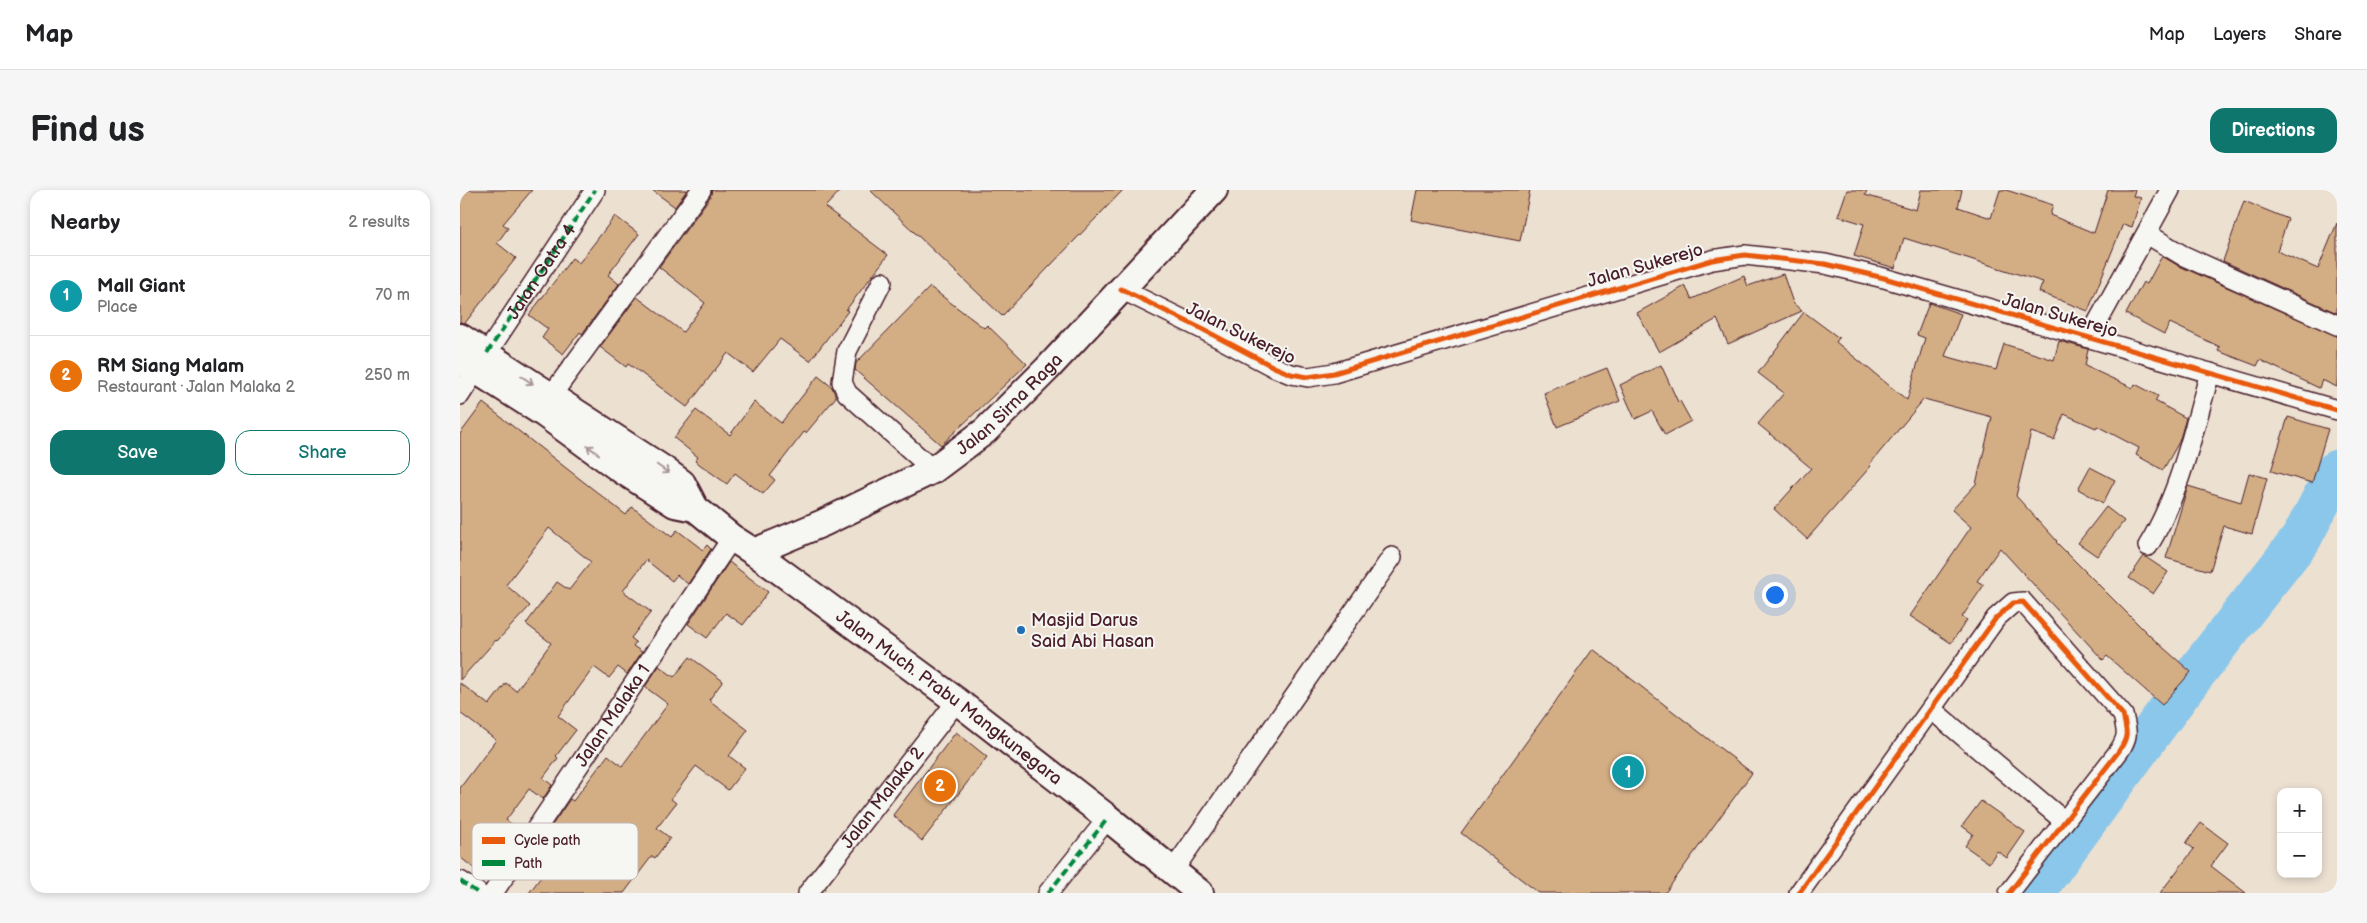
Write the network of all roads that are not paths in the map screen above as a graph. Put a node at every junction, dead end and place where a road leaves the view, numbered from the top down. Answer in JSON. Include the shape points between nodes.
{"nodes":[{"id":1,"x":595,"y":190,"type":"edge"},
{"id":2,"x":701,"y":190,"type":"edge"},
{"id":3,"x":1214,"y":190,"type":"edge"},
{"id":4,"x":2170,"y":190,"type":"edge"},
{"id":5,"x":2148,"y":234,"type":"junction"},
{"id":6,"x":882,"y":282,"type":"dead end"},
{"id":7,"x":1121,"y":290,"type":"junction"},
{"id":8,"x":2337,"y":325,"type":"edge"},
{"id":9,"x":460,"y":337,"type":"edge"},
{"id":10,"x":2089,"y":338,"type":"junction"},
{"id":11,"x":474,"y":361,"type":"edge"},
{"id":12,"x":2210,"y":373,"type":"junction"},
{"id":13,"x":460,"y":395,"type":"edge"},
{"id":14,"x":551,"y":396,"type":"junction"},
{"id":15,"x":2337,"y":410,"type":"edge"},
{"id":16,"x":933,"y":470,"type":"junction"},
{"id":17,"x":695,"y":508,"type":"junction"},
{"id":18,"x":732,"y":538,"type":"junction"},
{"id":19,"x":2148,"y":546,"type":"dead end"},
{"id":20,"x":754,"y":552,"type":"junction"},
{"id":21,"x":1392,"y":557,"type":"dead end"},
{"id":22,"x":957,"y":701,"type":"junction"},
{"id":23,"x":1931,"y":709,"type":"junction"},
{"id":24,"x":1108,"y":818,"type":"junction"},
{"id":25,"x":2064,"y":821,"type":"junction"},
{"id":26,"x":540,"y":823,"type":"edge"},
{"id":27,"x":1172,"y":872,"type":"junction"},
{"id":28,"x":502,"y":880,"type":"edge"},
{"id":29,"x":460,"y":881,"type":"edge"},
{"id":30,"x":478,"y":893,"type":"edge"},
{"id":31,"x":493,"y":893,"type":"edge"},
{"id":32,"x":808,"y":893,"type":"edge"},
{"id":33,"x":1048,"y":893,"type":"edge"},
{"id":34,"x":1200,"y":893,"type":"edge"},
{"id":35,"x":1799,"y":893,"type":"edge"},
{"id":36,"x":2009,"y":893,"type":"edge"}],
"edges":[{"from":1,"to":11,"type":"street","name":"Jalan Gatra 4"},
{"from":2,"to":14,"type":"street"},
{"from":3,"to":7,"type":"main road","name":"Jalan Sirna Raga"},
{"from":4,"to":5,"type":"street"},
{"from":5,"to":8,"type":"street","via":[[2182,255]]},
{"from":5,"to":10,"type":"street"},
{"from":6,"to":16,"type":"street","via":[[847,351],[842,382],[847,393]]},
{"from":7,"to":10,"type":"street","name":"Jalan Sukerejo","via":[[1274,367],[1308,377],[1334,373],[1712,260],[1745,255],[1825,264],[1884,278]]},
{"from":7,"to":16,"type":"main road","name":"Jalan Sirna Raga","via":[[985,432]]},
{"from":9,"to":11,"type":"main road","name":"Jalan Much. Prabu Mangkunegara"},
{"from":10,"to":12,"type":"street","name":"Jalan Sukerejo"},
{"from":11,"to":13,"type":"street","name":"Jalan Gatra 4"},
{"from":11,"to":14,"type":"main road","name":"Jalan Much. Prabu Mangkunegara","one_way":true},
{"from":17,"to":11,"type":"main road","name":"Jalan Much. Prabu Mangkunegara","one_way":true,"via":[[675,504],[617,467]]},
{"from":12,"to":15,"type":"street","name":"Jalan Sukerejo"},
{"from":12,"to":19,"type":"street","via":[[2185,460],[2163,521]]},
{"from":14,"to":17,"type":"main road","name":"Jalan Much. Prabu Mangkunegara","one_way":true,"via":[[682,483]]},
{"from":16,"to":20,"type":"main road","name":"Jalan Sirna Raga"},
{"from":17,"to":18,"type":"main road","name":"Jalan Much. Prabu Mangkunegara"},
{"from":18,"to":20,"type":"main road","name":"Jalan Much. Prabu Mangkunegara"},
{"from":18,"to":26,"type":"street","name":"Jalan Malaka 1"},
{"from":20,"to":22,"type":"main road","name":"Jalan Much. Prabu Mangkunegara"},
{"from":21,"to":27,"type":"street"},
{"from":22,"to":24,"type":"main road","name":"Jalan Much. Prabu Mangkunegara"},
{"from":22,"to":32,"type":"street","name":"Jalan Malaka 2"},
{"from":23,"to":25,"type":"street"},
{"from":23,"to":25,"type":"street","via":[[1996,618],[2013,603],[2023,602],[2123,715],[2127,732],[2120,751]]},
{"from":23,"to":35,"type":"street"},
{"from":24,"to":27,"type":"main road","name":"Jalan Much. Prabu Mangkunegara"},
{"from":24,"to":33,"type":"street"},
{"from":25,"to":36,"type":"street"},
{"from":27,"to":34,"type":"main road","name":"Jalan Much. Prabu Mangkunegara"},
{"from":28,"to":31,"type":"street","name":"Jalan Malaka 1"},
{"from":29,"to":30,"type":"street"}]}
